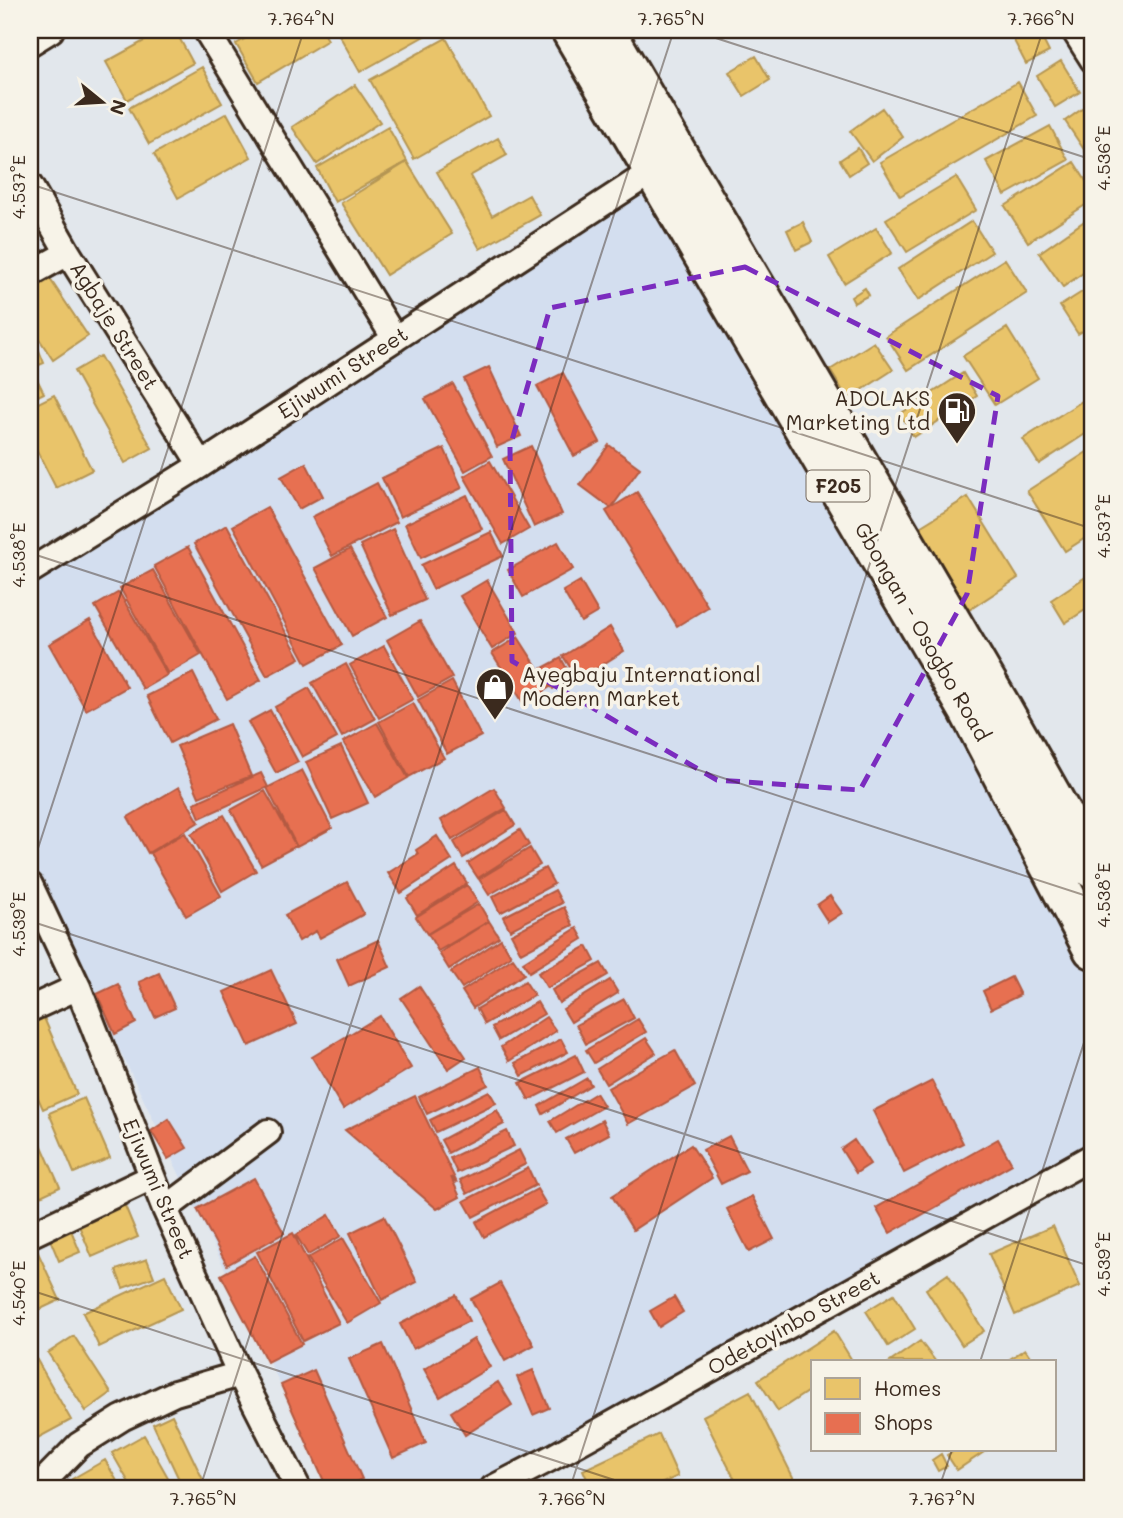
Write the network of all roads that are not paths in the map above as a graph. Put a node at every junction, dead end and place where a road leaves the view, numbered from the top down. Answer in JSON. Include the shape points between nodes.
{"nodes":[{"id":1,"x":51,"y":30,"type":"edge"},
{"id":2,"x":206,"y":30,"type":"edge"},
{"id":3,"x":570,"y":30,"type":"edge"},
{"id":4,"x":605,"y":30,"type":"edge"},
{"id":5,"x":1074,"y":30,"type":"edge"},
{"id":6,"x":30,"y":43,"type":"edge"},
{"id":7,"x":1093,"y":60,"type":"edge"},
{"id":8,"x":654,"y":170,"type":"junction"},
{"id":9,"x":30,"y":186,"type":"edge"},
{"id":10,"x":68,"y":253,"type":"junction"},
{"id":11,"x":30,"y":274,"type":"edge"},
{"id":12,"x":395,"y":339,"type":"junction"},
{"id":13,"x":201,"y":465,"type":"junction"},
{"id":14,"x":30,"y":571,"type":"edge"},
{"id":15,"x":1093,"y":869,"type":"edge"},
{"id":16,"x":30,"y":885,"type":"edge"},
{"id":17,"x":1093,"y":949,"type":"edge"},
{"id":18,"x":78,"y":987,"type":"junction"},
{"id":19,"x":30,"y":1009,"type":"edge"},
{"id":20,"x":268,"y":1132,"type":"dead end"},
{"id":21,"x":1093,"y":1156,"type":"edge"},
{"id":22,"x":152,"y":1178,"type":"junction"},
{"id":23,"x":165,"y":1209,"type":"junction"},
{"id":24,"x":30,"y":1235,"type":"edge"},
{"id":25,"x":240,"y":1374,"type":"junction"},
{"id":26,"x":37,"y":1488,"type":"edge"},
{"id":27,"x":299,"y":1488,"type":"edge"},
{"id":28,"x":494,"y":1488,"type":"edge"}],
"edges":[{"from":1,"to":6,"type":"street"},
{"from":2,"to":12,"type":"street"},
{"from":3,"to":8,"type":"main road","name":"Gbongan - Osogbo Road","number":"F205"},
{"from":4,"to":15,"type":"main road","name":"Gbongan - Osogbo Road","number":"F205"},
{"from":5,"to":7,"type":"street"},
{"from":8,"to":12,"type":"street","name":"Ejiwumi Street"},
{"from":8,"to":17,"type":"main road","name":"Gbongan - Osogbo Road","number":"F205","via":[[968,711]]},
{"from":9,"to":10,"type":"street","name":"Agbaje Street"},
{"from":10,"to":11,"type":"street"},
{"from":10,"to":13,"type":"street","name":"Agbaje Street"},
{"from":12,"to":13,"type":"street","name":"Ejiwumi Street"},
{"from":13,"to":14,"type":"street","name":"Ejiwumi Street"},
{"from":16,"to":18,"type":"street","name":"Ejiwumi Street"},
{"from":18,"to":19,"type":"street"},
{"from":18,"to":22,"type":"street","name":"Ejiwumi Street"},
{"from":20,"to":23,"type":"street"},
{"from":21,"to":28,"type":"street","name":"Odetoyinbo Street"},
{"from":22,"to":23,"type":"street","name":"Ejiwumi Street"},
{"from":22,"to":24,"type":"street"},
{"from":23,"to":25,"type":"street","name":"Ejiwumi Street"},
{"from":25,"to":26,"type":"street","via":[[175,1393],[122,1418],[79,1446]]},
{"from":25,"to":27,"type":"street","name":"Ejiwumi Street"}]}
